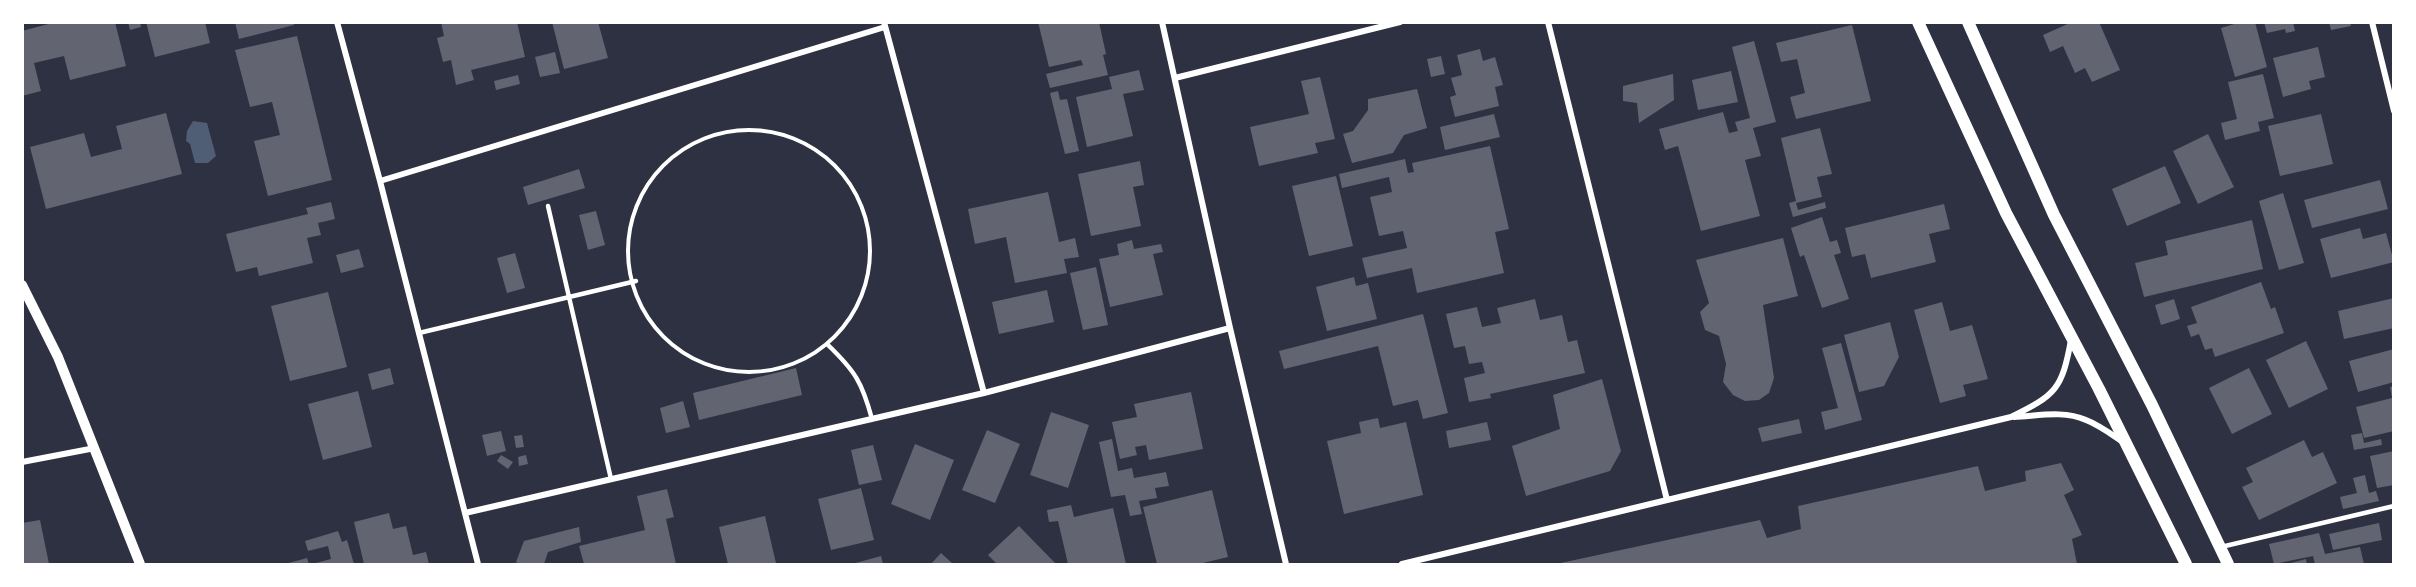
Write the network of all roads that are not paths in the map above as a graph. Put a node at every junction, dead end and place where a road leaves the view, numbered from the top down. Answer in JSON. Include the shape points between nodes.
{"nodes":[{"id":1,"x":337,"y":22,"type":"edge"},
{"id":2,"x":1162,"y":22,"type":"edge"},
{"id":3,"x":1400,"y":22,"type":"edge"},
{"id":4,"x":1548,"y":22,"type":"edge"},
{"id":5,"x":1918,"y":22,"type":"edge"},
{"id":6,"x":1968,"y":22,"type":"edge"},
{"id":7,"x":2372,"y":22,"type":"edge"},
{"id":8,"x":884,"y":25,"type":"edge"},
{"id":9,"x":1175,"y":78,"type":"junction"},
{"id":10,"x":2394,"y":111,"type":"edge"},
{"id":11,"x":380,"y":181,"type":"junction"},
{"id":12,"x":548,"y":206,"type":"dead end"},
{"id":13,"x":636,"y":281,"type":"road end"},
{"id":14,"x":22,"y":285,"type":"edge"},
{"id":15,"x":569,"y":296,"type":"junction"},
{"id":16,"x":1230,"y":328,"type":"junction"},
{"id":17,"x":419,"y":333,"type":"junction"},
{"id":18,"x":2072,"y":338,"type":"junction"},
{"id":19,"x":828,"y":345,"type":"road end"},
{"id":20,"x":984,"y":393,"type":"junction"},
{"id":21,"x":2011,"y":417,"type":"junction"},
{"id":22,"x":872,"y":419,"type":"junction"},
{"id":23,"x":2126,"y":443,"type":"junction"},
{"id":24,"x":96,"y":448,"type":"junction"},
{"id":25,"x":22,"y":462,"type":"edge"},
{"id":26,"x":611,"y":479,"type":"junction"},
{"id":27,"x":1667,"y":500,"type":"junction"},
{"id":28,"x":2394,"y":506,"type":"edge"},
{"id":29,"x":465,"y":513,"type":"junction"},
{"id":30,"x":2221,"y":548,"type":"junction"},
{"id":31,"x":140,"y":564,"type":"edge"},
{"id":32,"x":478,"y":564,"type":"edge"},
{"id":33,"x":1286,"y":564,"type":"edge"},
{"id":34,"x":1402,"y":564,"type":"edge"},
{"id":35,"x":2186,"y":564,"type":"edge"},
{"id":36,"x":2228,"y":564,"type":"edge"}],
"edges":[{"from":1,"to":11,"type":"street"},
{"from":2,"to":9,"type":"street"},
{"from":3,"to":9,"type":"street"},
{"from":4,"to":27,"type":"street"},
{"from":5,"to":18,"type":"main road","via":[[2006,213]]},
{"from":6,"to":30,"type":"main road","via":[[2054,215]]},
{"from":7,"to":10,"type":"street"},
{"from":8,"to":11,"type":"street"},
{"from":8,"to":20,"type":"street"},
{"from":9,"to":16,"type":"street"},
{"from":11,"to":17,"type":"street"},
{"from":12,"to":15,"type":"lane"},
{"from":13,"to":15,"type":"lane"},
{"from":14,"to":24,"type":"street","via":[[58,357]]},
{"from":15,"to":17,"type":"lane"},
{"from":15,"to":26,"type":"lane"},
{"from":16,"to":20,"type":"street"},
{"from":16,"to":33,"type":"street"},
{"from":17,"to":29,"type":"street"},
{"from":18,"to":21,"type":"street","via":[[2065,371],[2056,388]]},
{"from":18,"to":23,"type":"main road"},
{"from":19,"to":22,"type":"lane","via":[[861,383]]},
{"from":20,"to":22,"type":"street"},
{"from":21,"to":23,"type":"street","via":[[2076,416]]},
{"from":21,"to":27,"type":"street"},
{"from":22,"to":26,"type":"street"},
{"from":23,"to":35,"type":"main road"},
{"from":24,"to":25,"type":"street"},
{"from":24,"to":31,"type":"street"},
{"from":26,"to":29,"type":"street"},
{"from":27,"to":34,"type":"street"},
{"from":28,"to":30,"type":"lane"},
{"from":29,"to":32,"type":"street"},
{"from":30,"to":36,"type":"main road"}]}
